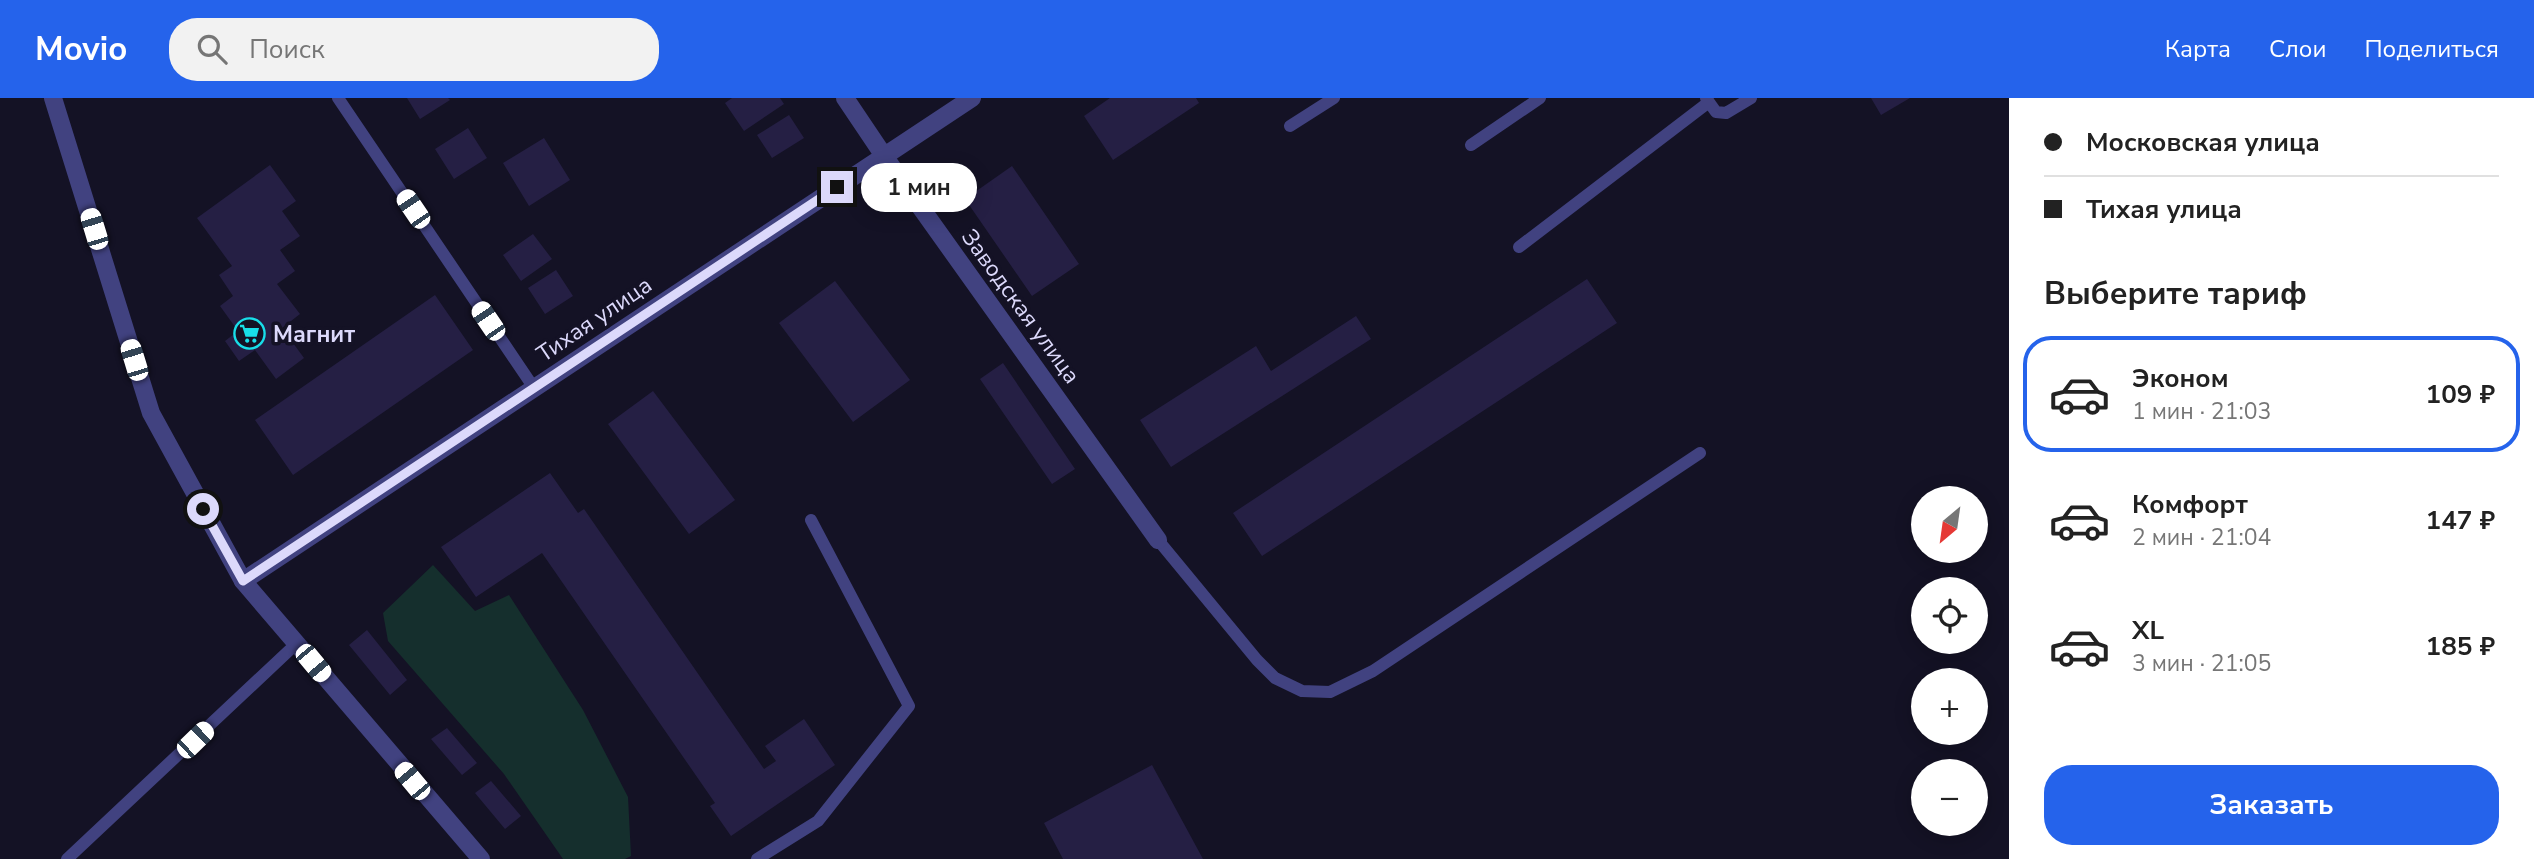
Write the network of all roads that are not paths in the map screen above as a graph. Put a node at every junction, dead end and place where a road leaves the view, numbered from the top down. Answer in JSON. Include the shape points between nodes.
{"nodes":[{"id":1,"x":53,"y":98,"type":"edge"},
{"id":2,"x":338,"y":98,"type":"edge"},
{"id":3,"x":845,"y":98,"type":"edge"},
{"id":4,"x":972,"y":98,"type":"edge"},
{"id":5,"x":1334,"y":98,"type":"edge"},
{"id":6,"x":1540,"y":98,"type":"edge"},
{"id":7,"x":1751,"y":98,"type":"edge"},
{"id":8,"x":1707,"y":100,"type":"edge"},
{"id":9,"x":1290,"y":126,"type":"dead end"},
{"id":10,"x":1471,"y":145,"type":"dead end"},
{"id":11,"x":884,"y":156,"type":"junction"},
{"id":12,"x":1519,"y":247,"type":"dead end"},
{"id":13,"x":534,"y":388,"type":"junction"},
{"id":14,"x":1700,"y":453,"type":"dead end"},
{"id":15,"x":811,"y":520,"type":"dead end"},
{"id":16,"x":1158,"y":540,"type":"joint"},
{"id":17,"x":243,"y":581,"type":"junction"},
{"id":18,"x":296,"y":644,"type":"junction"},
{"id":19,"x":67,"y":859,"type":"edge"},
{"id":20,"x":481,"y":859,"type":"edge"},
{"id":21,"x":757,"y":859,"type":"edge"}],
"edges":[{"from":1,"to":17,"type":"street","via":[[151,413]]},
{"from":2,"to":13,"type":"lane"},
{"from":3,"to":11,"type":"street","name":"Заводская улица"},
{"from":4,"to":11,"type":"street","name":"Тихая улица"},
{"from":5,"to":9,"type":"lane"},
{"from":6,"to":10,"type":"lane"},
{"from":7,"to":8,"type":"lane","via":[[1726,113],[1716,112]]},
{"from":8,"to":12,"type":"lane"},
{"from":11,"to":13,"type":"street","name":"Тихая улица"},
{"from":11,"to":16,"type":"street","name":"Заводская улица"},
{"from":13,"to":17,"type":"street","name":"Тихая улица"},
{"from":14,"to":16,"type":"lane","via":[[1373,671],[1330,692],[1302,691],[1275,678]]},
{"from":15,"to":21,"type":"lane","via":[[909,706],[818,821]]},
{"from":17,"to":18,"type":"street"},
{"from":18,"to":19,"type":"lane"},
{"from":18,"to":20,"type":"street"}]}
